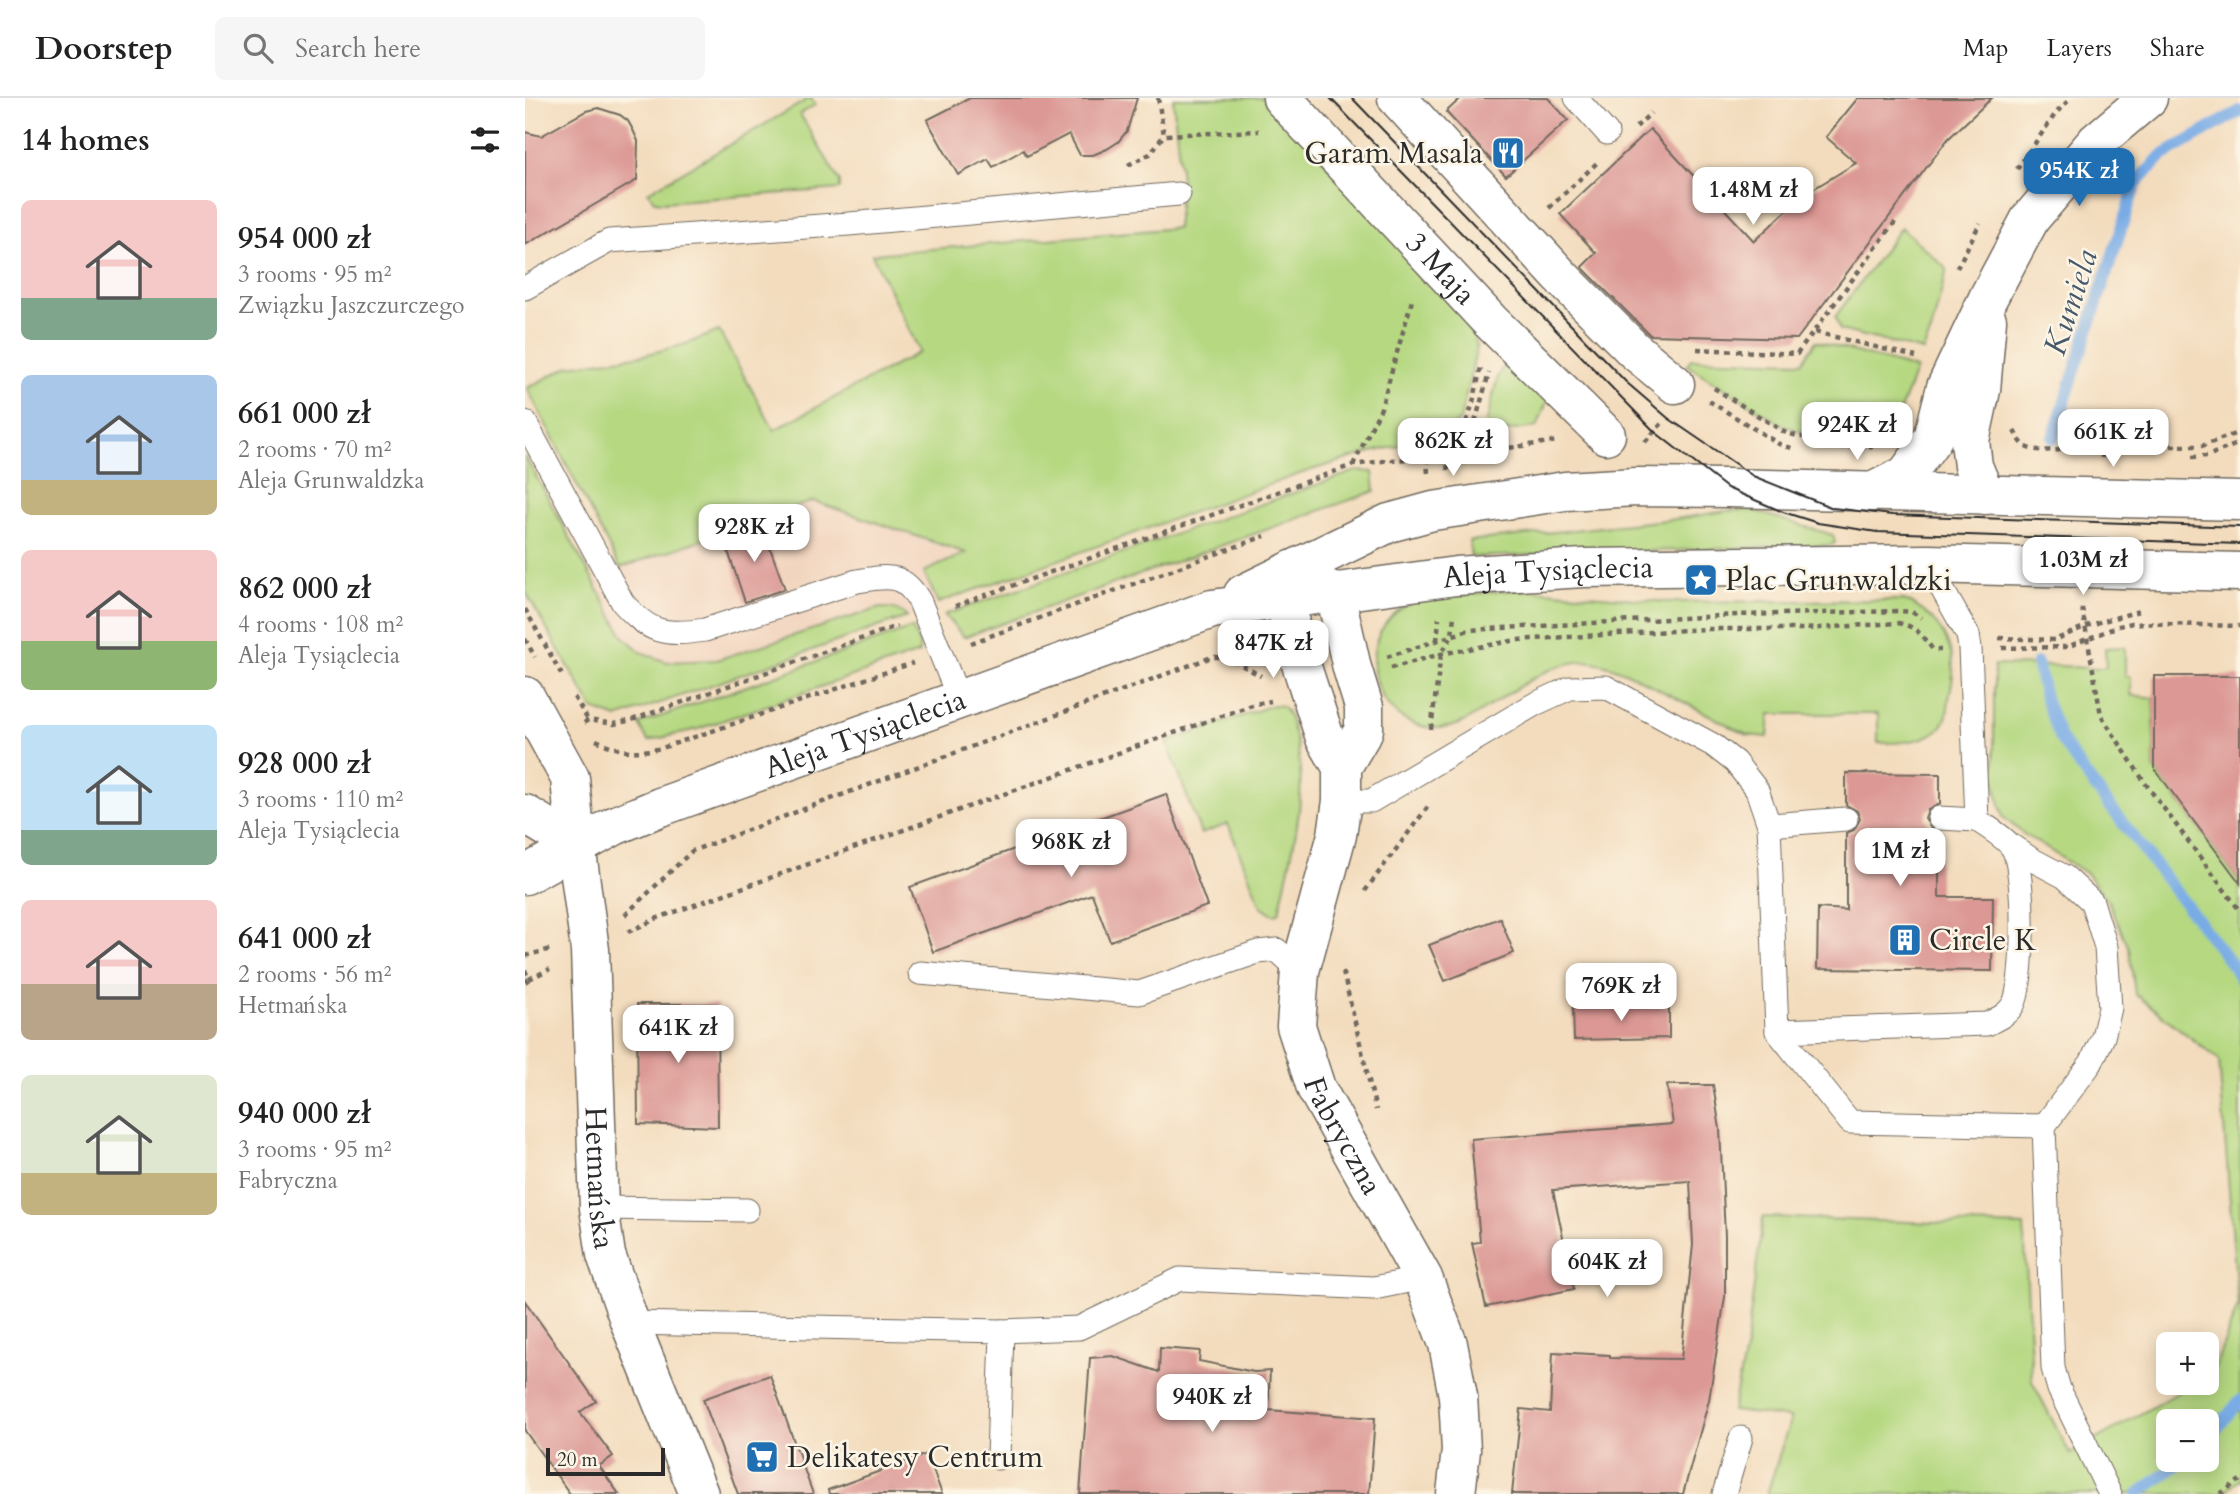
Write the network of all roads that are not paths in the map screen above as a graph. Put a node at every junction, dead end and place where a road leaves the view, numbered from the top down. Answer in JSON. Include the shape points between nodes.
{"nodes":[{"id":1,"x":1282,"y":98,"type":"edge"},
{"id":2,"x":1397,"y":98,"type":"edge"},
{"id":3,"x":1576,"y":98,"type":"edge"},
{"id":4,"x":2148,"y":98,"type":"edge"},
{"id":5,"x":1607,"y":133,"type":"dead end"},
{"id":6,"x":1179,"y":194,"type":"dead end"},
{"id":7,"x":525,"y":288,"type":"edge"},
{"id":8,"x":1681,"y":400,"type":"road end"},
{"id":9,"x":525,"y":422,"type":"edge"},
{"id":10,"x":1948,"y":426,"type":"junction"},
{"id":11,"x":1623,"y":441,"type":"road end"},
{"id":12,"x":1872,"y":492,"type":"junction"},
{"id":13,"x":1986,"y":495,"type":"junction"},
{"id":14,"x":2240,"y":501,"type":"edge"},
{"id":15,"x":1928,"y":564,"type":"junction"},
{"id":16,"x":2240,"y":572,"type":"edge"},
{"id":17,"x":1291,"y":585,"type":"junction"},
{"id":18,"x":1335,"y":593,"type":"junction"},
{"id":19,"x":525,"y":696,"type":"edge"},
{"id":20,"x":959,"y":699,"type":"junction"},
{"id":21,"x":1342,"y":784,"type":"junction"},
{"id":22,"x":525,"y":814,"type":"edge"},
{"id":23,"x":1939,"y":818,"type":"dead end"},
{"id":24,"x":1846,"y":819,"type":"dead end"},
{"id":25,"x":1977,"y":820,"type":"junction"},
{"id":26,"x":1769,"y":825,"type":"junction"},
{"id":27,"x":576,"y":845,"type":"junction"},
{"id":28,"x":2012,"y":846,"type":"junction"},
{"id":29,"x":525,"y":875,"type":"edge"},
{"id":30,"x":1300,"y":971,"type":"junction"},
{"id":31,"x":920,"y":973,"type":"dead end"},
{"id":32,"x":1777,"y":1031,"type":"junction"},
{"id":33,"x":2044,"y":1126,"type":"junction"},
{"id":34,"x":599,"y":1209,"type":"junction"},
{"id":35,"x":747,"y":1210,"type":"dead end"},
{"id":36,"x":1423,"y":1278,"type":"junction"},
{"id":37,"x":630,"y":1323,"type":"junction"},
{"id":38,"x":1002,"y":1331,"type":"junction"},
{"id":39,"x":1741,"y":1438,"type":"dead end"},
{"id":40,"x":998,"y":1458,"type":"dead end"},
{"id":41,"x":699,"y":1494,"type":"edge"},
{"id":42,"x":1455,"y":1494,"type":"edge"},
{"id":43,"x":1724,"y":1494,"type":"edge"},
{"id":44,"x":2110,"y":1494,"type":"edge"}],
"edges":[{"from":1,"to":11,"type":"street","name":"3 Maja","via":[[1499,329]]},
{"from":2,"to":8,"type":"street"},
{"from":3,"to":5,"type":"lane"},
{"from":4,"to":10,"type":"street","via":[[2096,142],[2030,219],[1946,387]]},
{"from":6,"to":7,"type":"lane","via":[[608,241]]},
{"from":9,"to":20,"type":"lane","via":[[623,603],[653,629],[681,634],[705,630],[857,582],[901,580],[911,587],[926,616]]},
{"from":10,"to":12,"type":"street","via":[[1906,475]]},
{"from":10,"to":13,"type":"street","via":[[1970,441],[1973,466]]},
{"from":12,"to":13,"type":"street","name":"Aleja Tysiąclecia"},
{"from":12,"to":17,"type":"street","name":"Aleja Tysiąclecia","via":[[1636,486],[1445,493]]},
{"from":13,"to":14,"type":"street","name":"Aleja Tysiąclecia"},
{"from":15,"to":16,"type":"street","name":"Aleja Tysiąclecia"},
{"from":15,"to":18,"type":"street","name":"Aleja Tysiąclecia","via":[[1583,568],[1456,576]]},
{"from":15,"to":25,"type":"lane","via":[[1968,635]]},
{"from":17,"to":18,"type":"street"},
{"from":17,"to":20,"type":"street","name":"Aleja Tysiąclecia"},
{"from":17,"to":21,"type":"street","via":[[1289,628]]},
{"from":18,"to":21,"type":"street","name":"Fabryczna","via":[[1364,707],[1364,730]]},
{"from":19,"to":27,"type":"street","name":"Hetmańska","via":[[570,778]]},
{"from":20,"to":27,"type":"street","name":"Aleja Tysiąclecia","via":[[660,807]]},
{"from":21,"to":26,"type":"lane","via":[[1371,801],[1535,704],[1570,688],[1606,687],[1713,745],[1735,762],[1757,790]]},
{"from":21,"to":30,"type":"street","name":"Fabryczna","via":[[1337,835]]},
{"from":22,"to":27,"type":"street"},
{"from":23,"to":25,"type":"lane"},
{"from":24,"to":26,"type":"lane"},
{"from":25,"to":28,"type":"lane"},
{"from":26,"to":32,"type":"lane"},
{"from":27,"to":29,"type":"street","name":"Aleja Tysiąclecia"},
{"from":27,"to":34,"type":"street","name":"Hetmańska","via":[[590,950]]},
{"from":28,"to":32,"type":"lane","via":[[2022,895],[2019,984],[2014,1004],[2002,1017],[1987,1024]]},
{"from":28,"to":33,"type":"lane","via":[[2065,877],[2092,902],[2106,947],[2110,1008],[2103,1037],[2091,1063]]},
{"from":30,"to":31,"type":"lane","via":[[1277,950],[1258,952],[1139,993]]},
{"from":30,"to":36,"type":"street","name":"Fabryczna","via":[[1296,1026],[1316,1088]]},
{"from":32,"to":33,"type":"lane","via":[[1850,1122]]},
{"from":33,"to":44,"type":"lane","via":[[2053,1368]]},
{"from":34,"to":35,"type":"lane"},
{"from":34,"to":37,"type":"street","name":"Hetmańska","via":[[606,1255]]},
{"from":36,"to":38,"type":"lane","via":[[1374,1287],[1180,1279],[1079,1328]]},
{"from":36,"to":42,"type":"street","name":"Fabryczna","via":[[1448,1344],[1458,1396],[1461,1450]]},
{"from":37,"to":38,"type":"lane"},
{"from":37,"to":41,"type":"street","name":"Hetmańska"},
{"from":38,"to":40,"type":"lane"},
{"from":39,"to":43,"type":"lane"}]}
